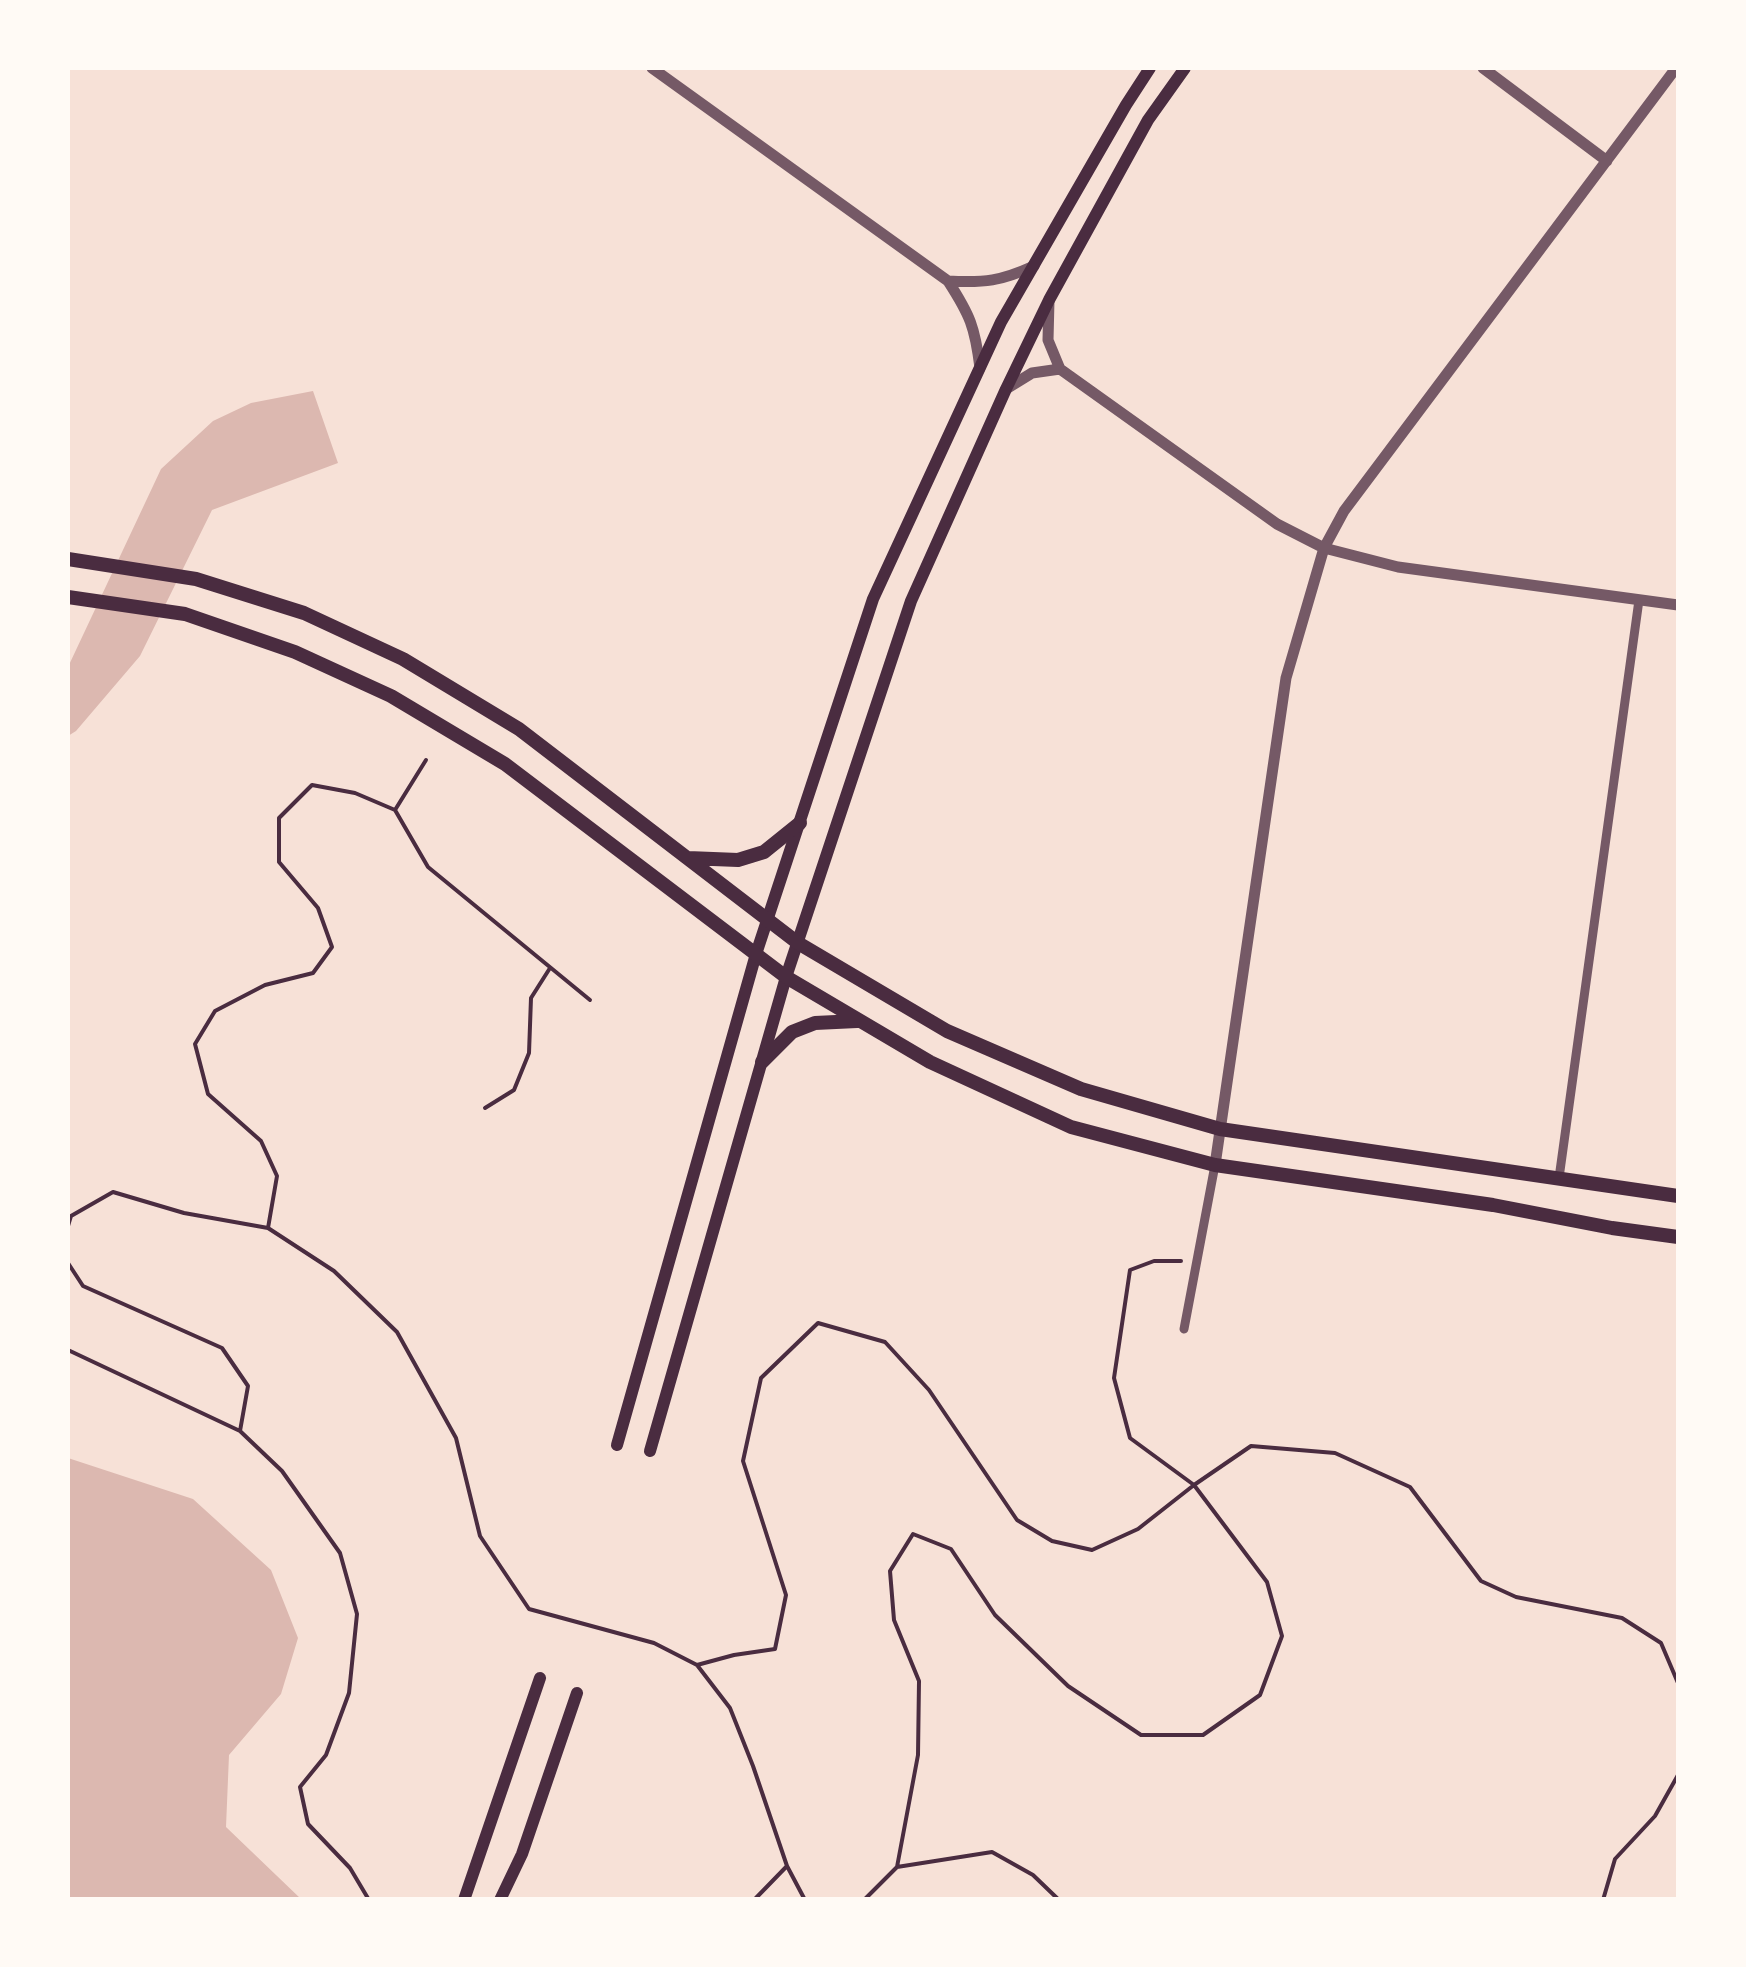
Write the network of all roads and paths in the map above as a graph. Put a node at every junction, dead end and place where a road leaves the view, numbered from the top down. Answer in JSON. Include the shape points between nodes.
{"nodes":[{"id":1,"x":652,"y":68,"type":"edge"},
{"id":2,"x":1150,"y":68,"type":"edge"},
{"id":3,"x":1185,"y":68,"type":"edge"},
{"id":4,"x":1483,"y":68,"type":"edge"},
{"id":5,"x":1676,"y":68,"type":"edge"},
{"id":6,"x":1607,"y":161,"type":"junction"},
{"id":7,"x":1034,"y":266,"type":"junction"},
{"id":8,"x":948,"y":281,"type":"junction"},
{"id":9,"x":1049,"y":300,"type":"junction"},
{"id":10,"x":980,"y":368,"type":"junction"},
{"id":11,"x":1060,"y":369,"type":"junction"},
{"id":12,"x":1006,"y":388,"type":"junction"},
{"id":13,"x":1324,"y":548,"type":"junction"},
{"id":14,"x":68,"y":559,"type":"edge"},
{"id":15,"x":68,"y":597,"type":"edge"},
{"id":16,"x":1639,"y":600,"type":"junction"},
{"id":17,"x":1678,"y":605,"type":"edge"},
{"id":18,"x":426,"y":760,"type":"dead end"},
{"id":19,"x":395,"y":810,"type":"junction"},
{"id":20,"x":800,"y":823,"type":"junction"},
{"id":21,"x":686,"y":858,"type":"junction"},
{"id":22,"x":768,"y":921,"type":"junction"},
{"id":23,"x":798,"y":943,"type":"junction"},
{"id":24,"x":756,"y":954,"type":"junction"},
{"id":25,"x":550,"y":968,"type":"junction"},
{"id":26,"x":786,"y":977,"type":"junction"},
{"id":27,"x":590,"y":1000,"type":"dead end"},
{"id":28,"x":860,"y":1020,"type":"junction"},
{"id":29,"x":762,"y":1062,"type":"junction"},
{"id":30,"x":485,"y":1108,"type":"dead end"},
{"id":31,"x":1220,"y":1129,"type":"junction"},
{"id":32,"x":1214,"y":1165,"type":"junction"},
{"id":33,"x":1559,"y":1178,"type":"junction"},
{"id":34,"x":1678,"y":1196,"type":"edge"},
{"id":35,"x":68,"y":1226,"type":"edge"},
{"id":36,"x":268,"y":1228,"type":"junction"},
{"id":37,"x":1678,"y":1238,"type":"edge"},
{"id":38,"x":1181,"y":1261,"type":"dead end"},
{"id":39,"x":68,"y":1263,"type":"edge"},
{"id":40,"x":1184,"y":1330,"type":"dead end"},
{"id":41,"x":68,"y":1350,"type":"edge"},
{"id":42,"x":240,"y":1431,"type":"junction"},
{"id":43,"x":618,"y":1444,"type":"dead end"},
{"id":44,"x":650,"y":1452,"type":"dead end"},
{"id":45,"x":1194,"y":1485,"type":"junction"},
{"id":46,"x":697,"y":1665,"type":"junction"},
{"id":47,"x":540,"y":1678,"type":"dead end"},
{"id":48,"x":1678,"y":1683,"type":"edge"},
{"id":49,"x":577,"y":1693,"type":"dead end"},
{"id":50,"x":1678,"y":1775,"type":"edge"},
{"id":51,"x":786,"y":1866,"type":"junction"},
{"id":52,"x":896,"y":1868,"type":"junction"},
{"id":53,"x":369,"y":1900,"type":"edge"},
{"id":54,"x":464,"y":1900,"type":"edge"},
{"id":55,"x":500,"y":1900,"type":"edge"},
{"id":56,"x":754,"y":1900,"type":"edge"},
{"id":57,"x":805,"y":1900,"type":"edge"},
{"id":58,"x":864,"y":1900,"type":"edge"},
{"id":59,"x":1059,"y":1900,"type":"edge"},
{"id":60,"x":1603,"y":1900,"type":"edge"}],
"edges":[{"from":1,"to":8,"type":"street"},
{"from":2,"to":7,"type":"main road"},
{"from":3,"to":9,"type":"main road","via":[[1148,120]]},
{"from":4,"to":6,"type":"street"},
{"from":5,"to":6,"type":"street"},
{"from":6,"to":13,"type":"street","via":[[1344,511]]},
{"from":7,"to":8,"type":"street","via":[[1005,279]]},
{"from":7,"to":10,"type":"main road"},
{"from":8,"to":10,"type":"street","via":[[976,332]]},
{"from":9,"to":11,"type":"street","via":[[1048,340]]},
{"from":9,"to":12,"type":"main road"},
{"from":10,"to":20,"type":"main road","via":[[873,599]]},
{"from":11,"to":12,"type":"street","via":[[1032,372]]},
{"from":11,"to":13,"type":"street","via":[[1277,524]]},
{"from":12,"to":23,"type":"main road","via":[[910,601]]},
{"from":13,"to":16,"type":"street","via":[[1398,567]]},
{"from":13,"to":31,"type":"street","via":[[1286,678]]},
{"from":14,"to":21,"type":"main road","via":[[196,579],[304,613],[402,658],[519,729]]},
{"from":15,"to":24,"type":"main road","via":[[185,614],[295,652],[391,696],[505,764]]},
{"from":16,"to":17,"type":"street"},
{"from":16,"to":33,"type":"street"},
{"from":18,"to":19,"type":"path"},
{"from":19,"to":25,"type":"path","via":[[428,868]]},
{"from":19,"to":36,"type":"path","via":[[356,793],[312,785],[279,818],[279,862],[318,908],[332,947],[313,973],[264,985],[215,1011],[195,1044],[208,1094],[261,1141],[277,1176]]},
{"from":20,"to":21,"type":"main road","via":[[764,852],[738,860]]},
{"from":20,"to":22,"type":"main road"},
{"from":21,"to":22,"type":"main road"},
{"from":22,"to":23,"type":"main road"},
{"from":22,"to":24,"type":"main road"},
{"from":23,"to":26,"type":"main road"},
{"from":23,"to":31,"type":"main road","via":[[947,1031],[1081,1089]]},
{"from":24,"to":26,"type":"main road"},
{"from":24,"to":43,"type":"main road"},
{"from":25,"to":27,"type":"path"},
{"from":25,"to":30,"type":"path","via":[[532,998],[528,1053],[514,1090]]},
{"from":26,"to":28,"type":"main road"},
{"from":26,"to":29,"type":"main road"},
{"from":28,"to":29,"type":"main road","via":[[792,1032]]},
{"from":28,"to":32,"type":"main road","via":[[930,1062],[1071,1127]]},
{"from":29,"to":44,"type":"main road"},
{"from":31,"to":32,"type":"street"},
{"from":31,"to":33,"type":"main road"},
{"from":32,"to":37,"type":"main road"},
{"from":32,"to":40,"type":"street"},
{"from":33,"to":34,"type":"main road"},
{"from":35,"to":36,"type":"path","via":[[71,1216],[113,1192]]},
{"from":36,"to":46,"type":"path","via":[[334,1271],[397,1332],[456,1438],[480,1536],[528,1608],[654,1643]]},
{"from":38,"to":45,"type":"path","via":[[1154,1260],[1130,1270],[1114,1378],[1130,1438]]},
{"from":39,"to":42,"type":"path","via":[[82,1286],[222,1348],[248,1386]]},
{"from":41,"to":42,"type":"path"},
{"from":42,"to":53,"type":"path","via":[[282,1471],[340,1553],[357,1614],[349,1694],[326,1755],[300,1787],[308,1824],[350,1868]]},
{"from":45,"to":46,"type":"path","via":[[1138,1530],[1092,1550],[1052,1541],[1017,1520],[929,1390],[885,1342],[818,1323],[760,1378],[742,1461],[786,1595],[775,1649]]},
{"from":45,"to":48,"type":"path","via":[[1251,1446],[1335,1452],[1410,1487],[1481,1582],[1516,1597],[1622,1618],[1661,1642]]},
{"from":45,"to":52,"type":"path","via":[[1267,1582],[1282,1636],[1260,1696],[1203,1735],[1142,1735],[1068,1686],[994,1615],[951,1549],[912,1534],[890,1571],[894,1620],[920,1681],[918,1755]]},
{"from":46,"to":51,"type":"path","via":[[730,1708]]},
{"from":47,"to":54,"type":"main road"},
{"from":49,"to":55,"type":"main road"},
{"from":50,"to":60,"type":"path","via":[[1656,1816],[1615,1858]]},
{"from":51,"to":56,"type":"path"},
{"from":51,"to":57,"type":"path"},
{"from":52,"to":58,"type":"path"},
{"from":52,"to":59,"type":"path","via":[[992,1852]]}]}
